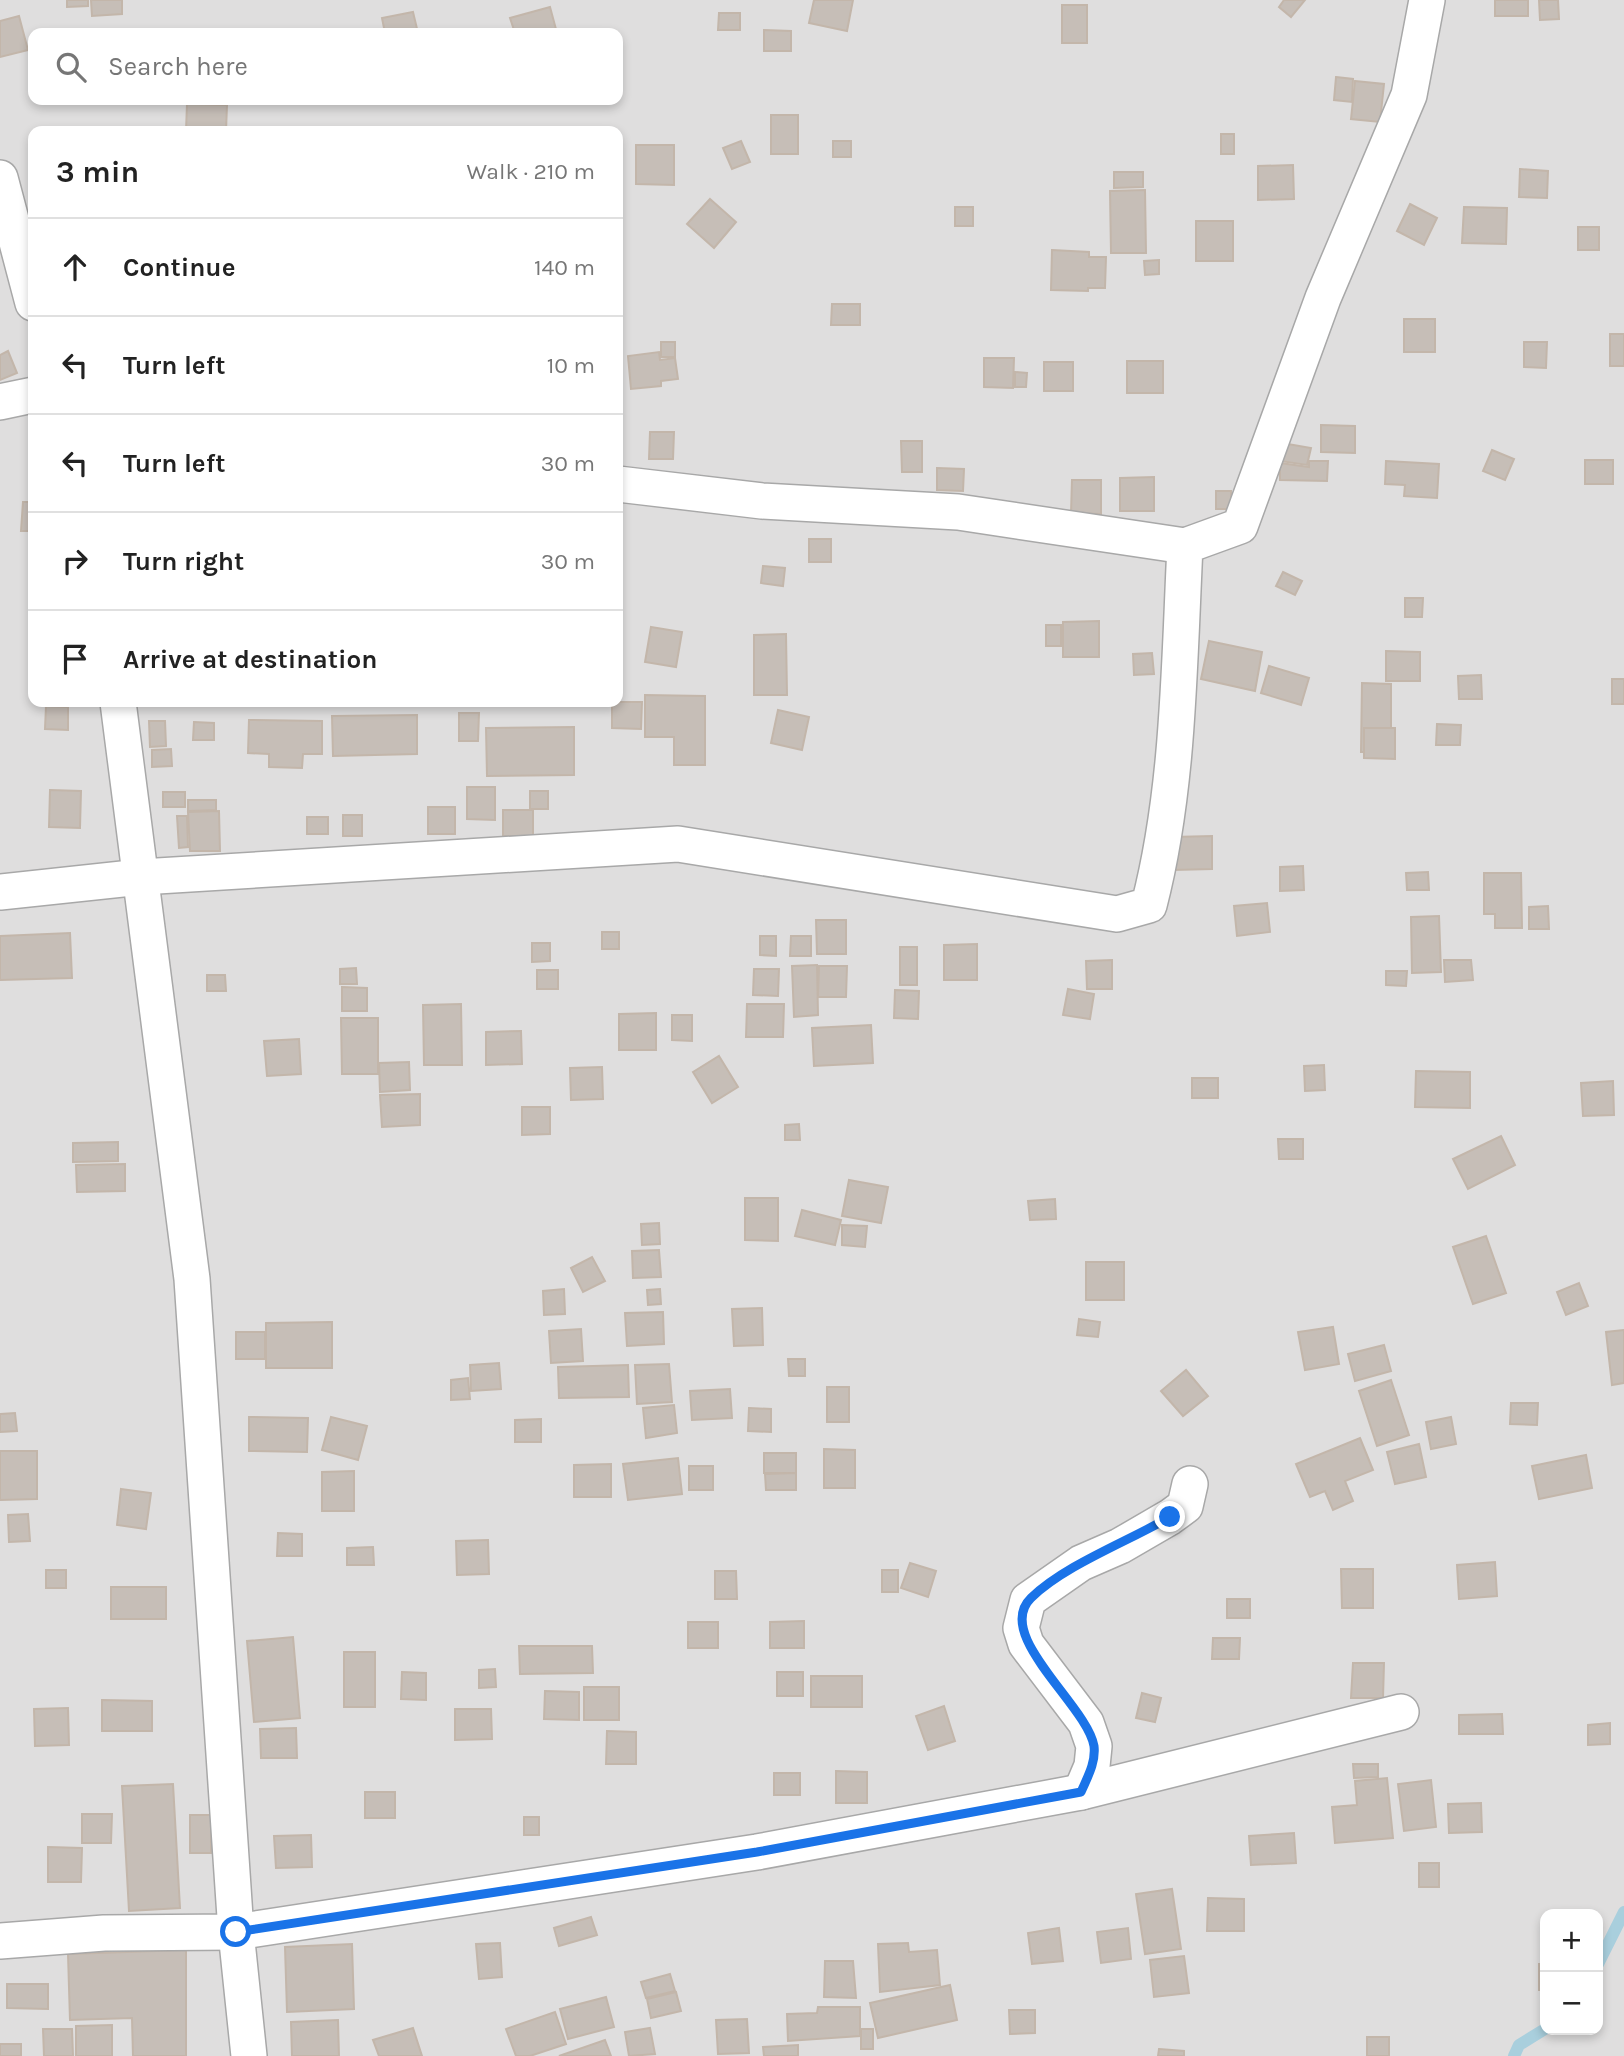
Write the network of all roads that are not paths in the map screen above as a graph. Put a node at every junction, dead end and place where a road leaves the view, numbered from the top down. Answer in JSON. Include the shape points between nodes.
{"nodes":[{"id":1,"x":1427,"y":0,"type":"edge"},
{"id":2,"x":0,"y":178,"type":"edge"},
{"id":3,"x":28,"y":284,"type":"edge"},
{"id":4,"x":28,"y":397,"type":"edge"},
{"id":5,"x":0,"y":402,"type":"edge"},
{"id":6,"x":623,"y":485,"type":"edge"},
{"id":7,"x":1185,"y":546,"type":"junction"},
{"id":8,"x":119,"y":707,"type":"edge"},
{"id":9,"x":141,"y":877,"type":"junction"},
{"id":10,"x":0,"y":892,"type":"edge"},
{"id":11,"x":1190,"y":1484,"type":"dead end"},
{"id":12,"x":1401,"y":1712,"type":"dead end"},
{"id":13,"x":1081,"y":1792,"type":"junction"},
{"id":14,"x":236,"y":1932,"type":"junction"},
{"id":15,"x":0,"y":1941,"type":"edge"},
{"id":16,"x":249,"y":2056,"type":"edge"}],
"edges":[{"from":1,"to":7,"type":"street","via":[[1409,95],[1323,298],[1240,526]]},
{"from":2,"to":3,"type":"street"},
{"from":4,"to":5,"type":"street"},
{"from":6,"to":7,"type":"street","via":[[762,501],[958,512]]},
{"from":7,"to":9,"type":"street","via":[[1176,730],[1160,862],[1149,905],[1140,910],[1104,912],[678,844]]},
{"from":8,"to":9,"type":"street"},
{"from":9,"to":10,"type":"street"},
{"from":9,"to":14,"type":"street","via":[[192,1279]]},
{"from":11,"to":13,"type":"street","via":[[1185,1506],[1170,1517],[1081,1563],[1028,1600],[1021,1628],[1026,1644],[1086,1723],[1094,1746],[1092,1766]]},
{"from":12,"to":13,"type":"street"},
{"from":13,"to":14,"type":"street","via":[[757,1852]]},
{"from":14,"to":15,"type":"street","via":[[104,1933]]},
{"from":14,"to":16,"type":"street"}]}
